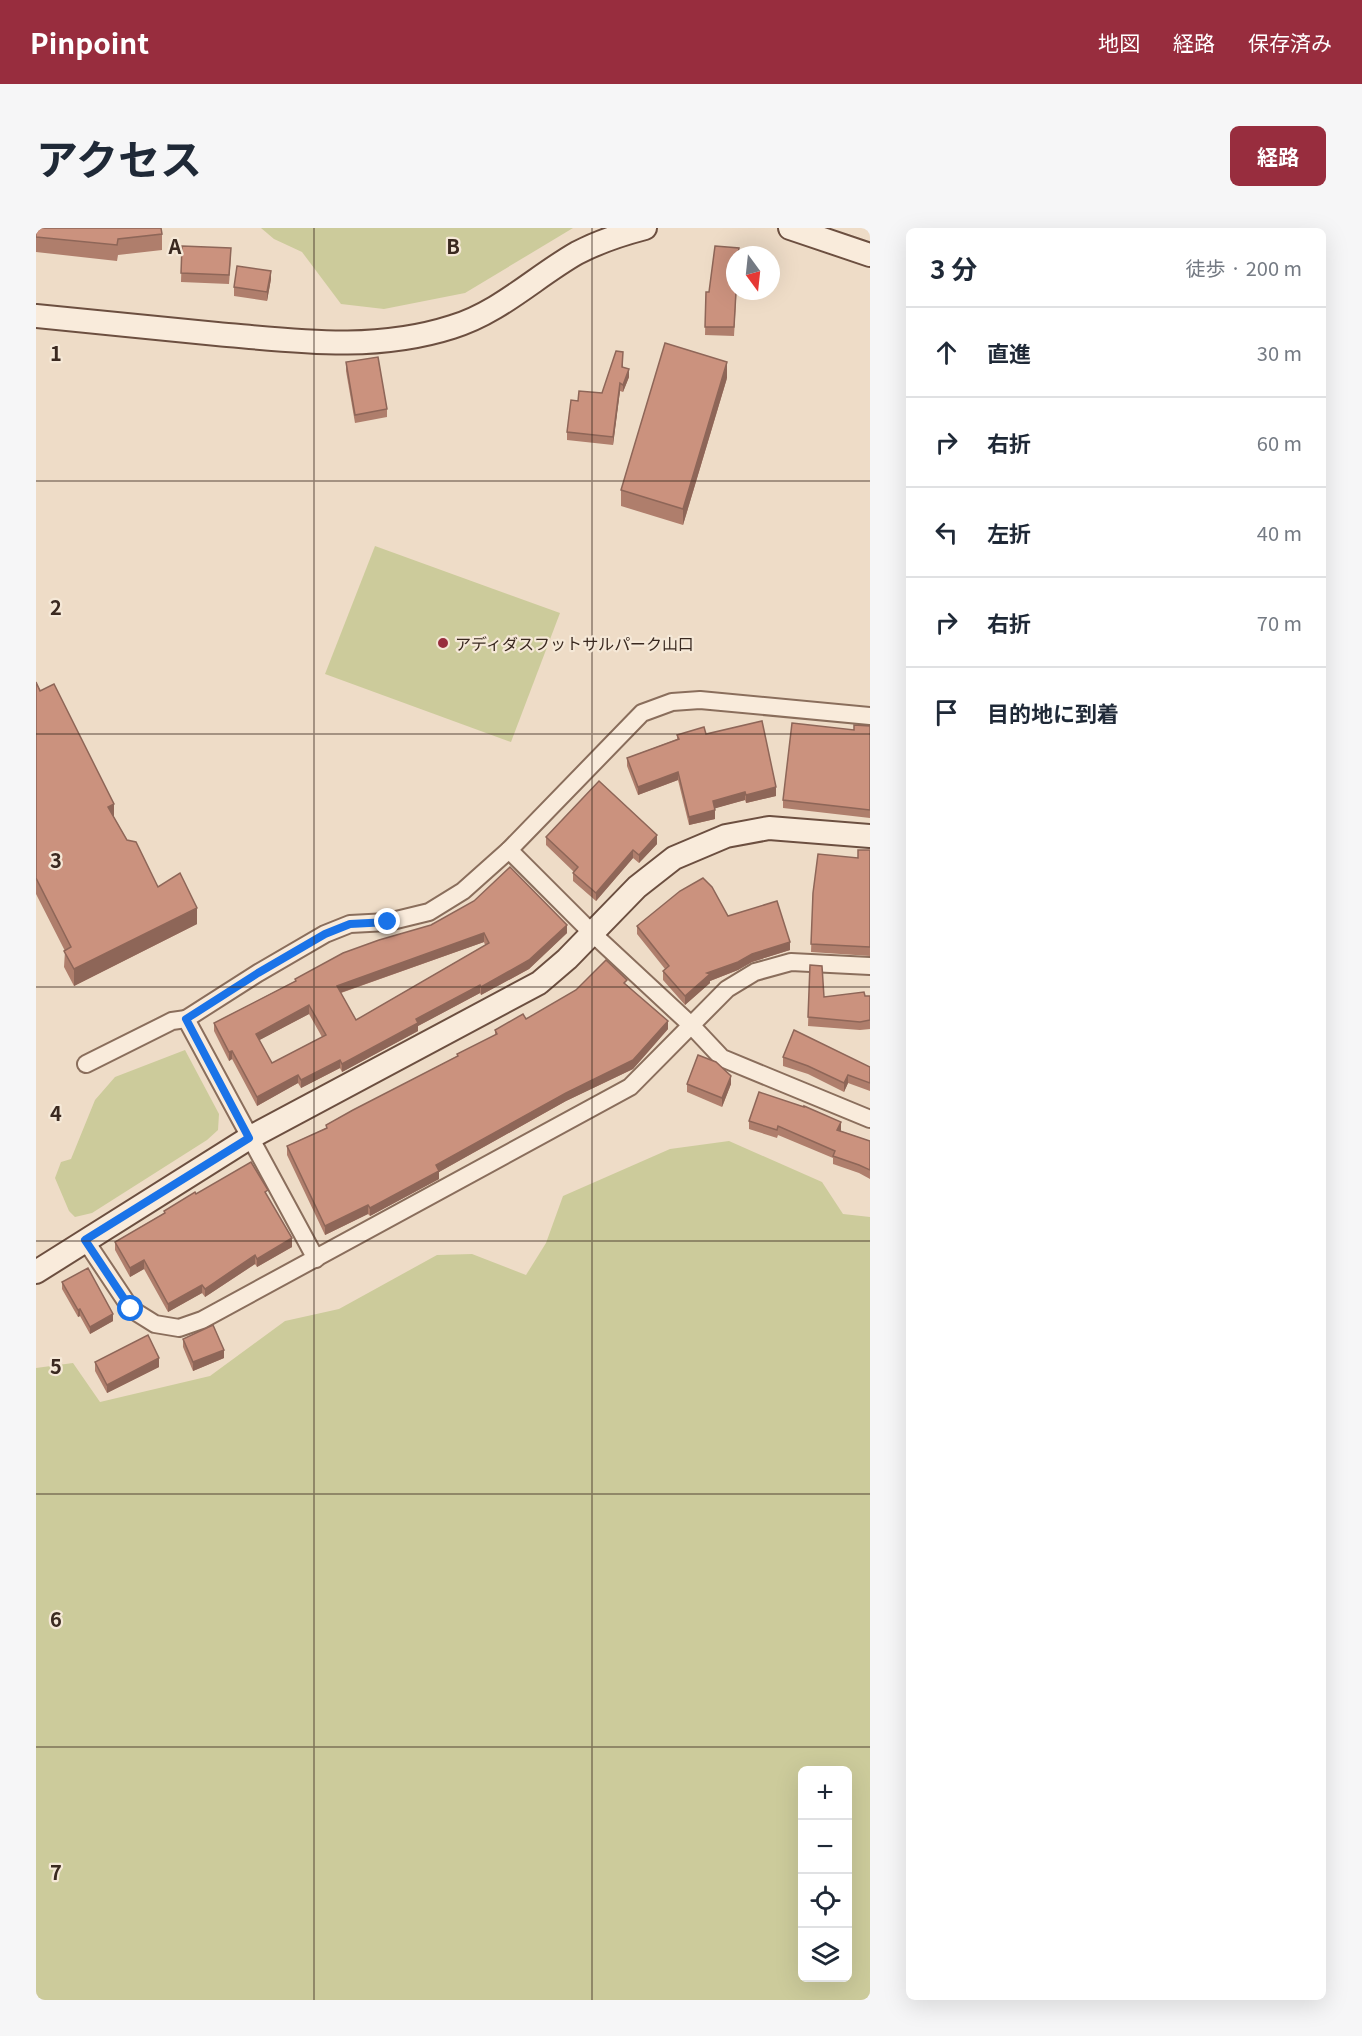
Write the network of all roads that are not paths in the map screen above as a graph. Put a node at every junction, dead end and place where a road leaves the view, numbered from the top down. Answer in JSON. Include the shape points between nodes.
{"nodes":[{"id":1,"x":645,"y":228,"type":"edge"},
{"id":2,"x":790,"y":228,"type":"edge"},
{"id":3,"x":870,"y":255,"type":"edge"},
{"id":4,"x":36,"y":316,"type":"edge"},
{"id":5,"x":870,"y":716,"type":"edge"},
{"id":6,"x":870,"y":836,"type":"edge"},
{"id":7,"x":509,"y":850,"type":"junction"},
{"id":8,"x":592,"y":933,"type":"junction"},
{"id":9,"x":870,"y":966,"type":"edge"},
{"id":10,"x":186,"y":1019,"type":"junction"},
{"id":11,"x":691,"y":1025,"type":"junction"},
{"id":12,"x":86,"y":1064,"type":"dead end"},
{"id":13,"x":870,"y":1119,"type":"edge"},
{"id":14,"x":249,"y":1138,"type":"junction"},
{"id":15,"x":85,"y":1240,"type":"junction"},
{"id":16,"x":315,"y":1259,"type":"junction"},
{"id":17,"x":36,"y":1272,"type":"edge"}],
"edges":[{"from":1,"to":4,"type":"street","via":[[578,253],[485,314],[407,339],[361,344],[286,340]]},
{"from":2,"to":3,"type":"street"},
{"from":5,"to":7,"type":"street","via":[[700,700],[672,702],[642,713]]},
{"from":6,"to":8,"type":"street","via":[[769,828],[726,836],[674,858],[637,887]]},
{"from":7,"to":8,"type":"street"},
{"from":7,"to":10,"type":"street","via":[[464,891],[429,912],[388,922],[350,924],[325,934]]},
{"from":8,"to":11,"type":"street"},
{"from":8,"to":14,"type":"street","via":[[538,983]]},
{"from":9,"to":11,"type":"street","via":[[791,962],[755,972],[727,989]]},
{"from":10,"to":12,"type":"street","via":[[172,1021]]},
{"from":10,"to":14,"type":"street"},
{"from":11,"to":13,"type":"street","via":[[722,1058]]},
{"from":11,"to":16,"type":"street","via":[[630,1087]]},
{"from":14,"to":15,"type":"street"},
{"from":14,"to":16,"type":"street"},
{"from":15,"to":16,"type":"street","via":[[131,1309],[155,1324],[179,1328],[202,1320]]},
{"from":15,"to":17,"type":"street"}]}
